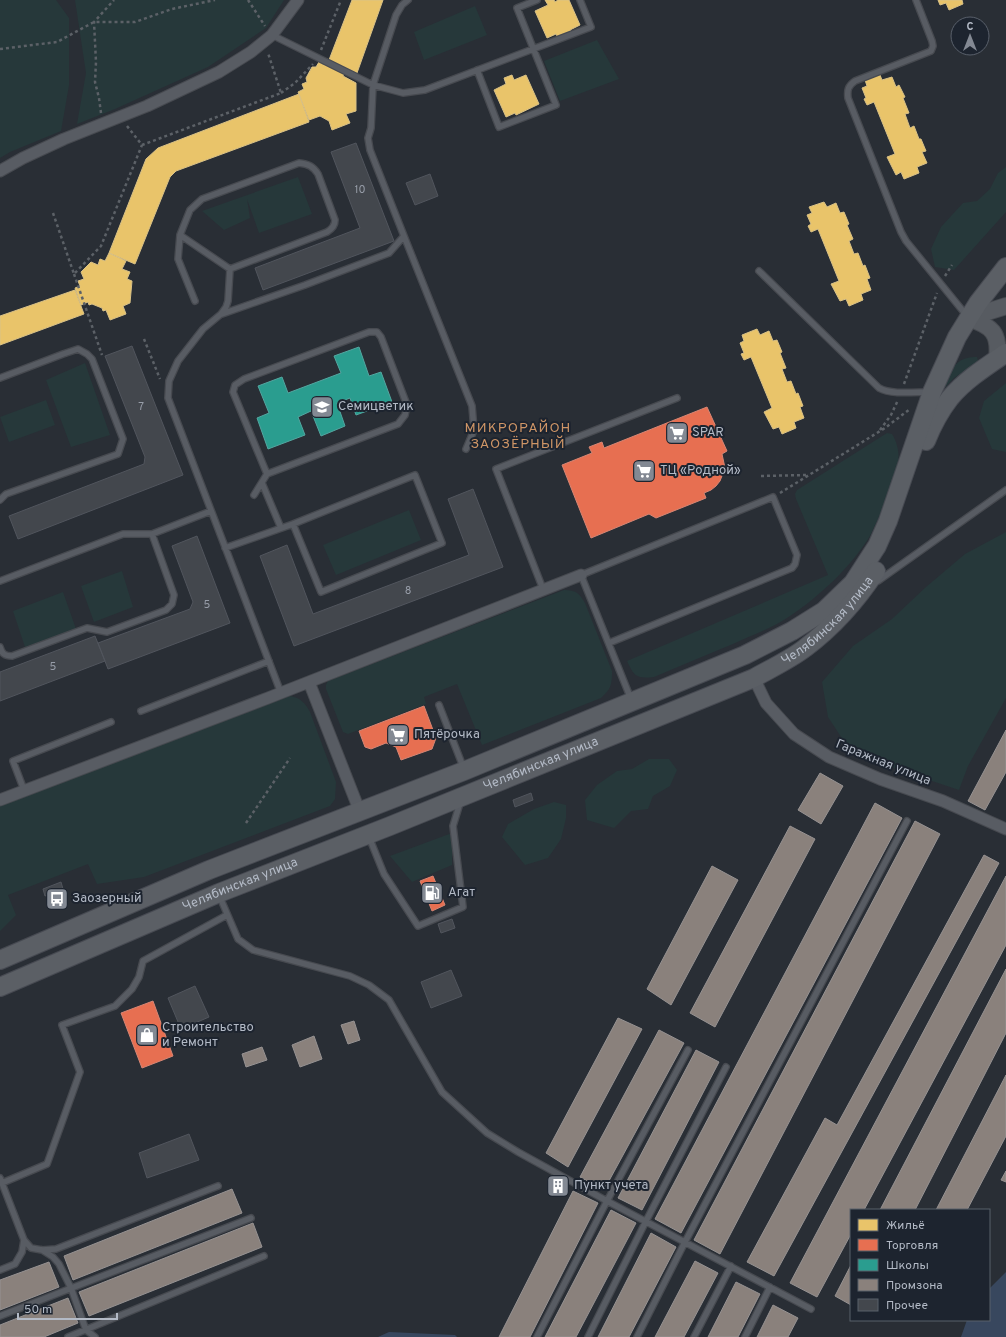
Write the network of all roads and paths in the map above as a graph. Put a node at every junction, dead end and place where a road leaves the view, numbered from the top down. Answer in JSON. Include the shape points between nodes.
{"nodes":[{"id":1,"x":114,"y":0,"type":"edge"},
{"id":2,"x":215,"y":0,"type":"edge"},
{"id":3,"x":248,"y":0,"type":"edge"},
{"id":4,"x":298,"y":0,"type":"edge"},
{"id":5,"x":408,"y":0,"type":"edge"},
{"id":6,"x":537,"y":0,"type":"edge"},
{"id":7,"x":580,"y":0,"type":"edge"},
{"id":8,"x":916,"y":0,"type":"edge"},
{"id":9,"x":94,"y":22,"type":"junction"},
{"id":10,"x":268,"y":38,"type":"junction"},
{"id":11,"x":534,"y":48,"type":"junction"},
{"id":12,"x":0,"y":49,"type":"edge"},
{"id":13,"x":477,"y":70,"type":"junction"},
{"id":14,"x":373,"y":85,"type":"junction"},
{"id":15,"x":119,"y":117,"type":"junction"},
{"id":16,"x":102,"y":123,"type":"junction"},
{"id":17,"x":142,"y":145,"type":"junction"},
{"id":18,"x":0,"y":171,"type":"edge"},
{"id":19,"x":53,"y":213,"type":"dead end"},
{"id":20,"x":180,"y":235,"type":"junction"},
{"id":21,"x":404,"y":236,"type":"junction"},
{"id":22,"x":952,"y":265,"type":"dead end"},
{"id":23,"x":1006,"y":267,"type":"edge"},
{"id":24,"x":230,"y":269,"type":"junction"},
{"id":25,"x":759,"y":271,"type":"dead end"},
{"id":26,"x":74,"y":274,"type":"junction"},
{"id":27,"x":940,"y":282,"type":"junction"},
{"id":28,"x":195,"y":301,"type":"dead end"},
{"id":29,"x":1006,"y":306,"type":"edge"},
{"id":30,"x":221,"y":314,"type":"junction"},
{"id":31,"x":968,"y":318,"type":"junction"},
{"id":32,"x":144,"y":339,"type":"dead end"},
{"id":33,"x":1003,"y":353,"type":"edge"},
{"id":34,"x":102,"y":355,"type":"dead end"},
{"id":35,"x":0,"y":378,"type":"edge"},
{"id":36,"x":901,"y":392,"type":"junction"},
{"id":37,"x":932,"y":392,"type":"junction"},
{"id":38,"x":168,"y":398,"type":"junction"},
{"id":39,"x":677,"y":398,"type":"dead end"},
{"id":40,"x":878,"y":432,"type":"junction"},
{"id":41,"x":466,"y":448,"type":"dead end"},
{"id":42,"x":267,"y":474,"type":"junction"},
{"id":43,"x":760,"y":476,"type":"dead end"},
{"id":44,"x":807,"y":476,"type":"junction"},
{"id":45,"x":262,"y":483,"type":"junction"},
{"id":46,"x":1006,"y":490,"type":"edge"},
{"id":47,"x":254,"y":495,"type":"dead end"},
{"id":48,"x":773,"y":497,"type":"junction"},
{"id":49,"x":0,"y":500,"type":"edge"},
{"id":50,"x":211,"y":511,"type":"junction"},
{"id":51,"x":293,"y":524,"type":"junction"},
{"id":52,"x":281,"y":528,"type":"junction"},
{"id":53,"x":152,"y":534,"type":"junction"},
{"id":54,"x":225,"y":548,"type":"junction"},
{"id":55,"x":581,"y":575,"type":"junction"},
{"id":56,"x":0,"y":581,"type":"edge"},
{"id":57,"x":543,"y":589,"type":"junction"},
{"id":58,"x":862,"y":591,"type":"junction"},
{"id":59,"x":609,"y":643,"type":"junction"},
{"id":60,"x":0,"y":647,"type":"edge"},
{"id":61,"x":745,"y":655,"type":"junction"},
{"id":62,"x":269,"y":661,"type":"junction"},
{"id":63,"x":754,"y":678,"type":"junction"},
{"id":64,"x":309,"y":682,"type":"junction"},
{"id":65,"x":281,"y":693,"type":"junction"},
{"id":66,"x":632,"y":702,"type":"junction"},
{"id":67,"x":439,"y":705,"type":"dead end"},
{"id":68,"x":141,"y":711,"type":"dead end"},
{"id":69,"x":111,"y":722,"type":"dead end"},
{"id":70,"x":290,"y":758,"type":"dead end"},
{"id":71,"x":464,"y":771,"type":"junction"},
{"id":72,"x":24,"y":790,"type":"junction"},
{"id":73,"x":461,"y":798,"type":"junction"},
{"id":74,"x":0,"y":800,"type":"edge"},
{"id":75,"x":360,"y":812,"type":"junction"},
{"id":76,"x":907,"y":821,"type":"dead end"},
{"id":77,"x":246,"y":823,"type":"dead end"},
{"id":78,"x":1006,"y":829,"type":"edge"},
{"id":79,"x":369,"y":835,"type":"junction"},
{"id":80,"x":209,"y":870,"type":"junction"},
{"id":81,"x":219,"y":893,"type":"junction"},
{"id":82,"x":227,"y":915,"type":"junction"},
{"id":83,"x":100,"y":916,"type":"junction"},
{"id":84,"x":110,"y":940,"type":"junction"},
{"id":85,"x":0,"y":960,"type":"edge"},
{"id":86,"x":0,"y":987,"type":"edge"},
{"id":87,"x":688,"y":1050,"type":"dead end"},
{"id":88,"x":726,"y":1067,"type":"dead end"},
{"id":89,"x":1,"y":1181,"type":"edge"},
{"id":90,"x":218,"y":1186,"type":"dead end"},
{"id":91,"x":607,"y":1201,"type":"junction"},
{"id":92,"x":251,"y":1218,"type":"dead end"},
{"id":93,"x":646,"y":1221,"type":"junction"},
{"id":94,"x":24,"y":1240,"type":"junction"},
{"id":95,"x":685,"y":1242,"type":"junction"},
{"id":96,"x":42,"y":1250,"type":"junction"},
{"id":97,"x":264,"y":1256,"type":"dead end"},
{"id":98,"x":731,"y":1266,"type":"junction"},
{"id":99,"x":0,"y":1270,"type":"edge"},
{"id":100,"x":770,"y":1287,"type":"junction"},
{"id":101,"x":71,"y":1288,"type":"junction"},
{"id":102,"x":811,"y":1309,"type":"dead end"},
{"id":103,"x":0,"y":1316,"type":"edge"},
{"id":104,"x":86,"y":1330,"type":"junction"},
{"id":105,"x":68,"y":1337,"type":"edge"},
{"id":106,"x":95,"y":1337,"type":"edge"},
{"id":107,"x":537,"y":1337,"type":"edge"},
{"id":108,"x":588,"y":1337,"type":"edge"},
{"id":109,"x":637,"y":1337,"type":"edge"},
{"id":110,"x":694,"y":1337,"type":"edge"},
{"id":111,"x":745,"y":1337,"type":"edge"}],
"edges":[{"from":1,"to":9,"type":"path"},
{"from":2,"to":9,"type":"path","via":[[172,9],[135,22]]},
{"from":3,"to":10,"type":"path"},
{"from":4,"to":10,"type":"street"},
{"from":5,"to":14,"type":"lane","via":[[396,14]]},
{"from":6,"to":11,"type":"lane","via":[[517,8]]},
{"from":7,"to":11,"type":"lane","via":[[591,27]]},
{"from":8,"to":27,"type":"lane","via":[[932,41],[930,51],[855,81],[847,91],[901,232]]},
{"from":9,"to":12,"type":"path","via":[[57,42]]},
{"from":9,"to":16,"type":"path","via":[[94,82]]},
{"from":10,"to":14,"type":"lane"},
{"from":10,"to":15,"type":"street","via":[[237,62],[219,72]]},
{"from":10,"to":17,"type":"path","via":[[281,93]]},
{"from":11,"to":13,"type":"lane"},
{"from":11,"to":13,"type":"lane","via":[[556,105],[499,127]]},
{"from":13,"to":14,"type":"lane","via":[[425,90],[403,93]]},
{"from":14,"to":21,"type":"lane","via":[[368,138],[370,150]]},
{"from":15,"to":16,"type":"street"},
{"from":15,"to":17,"type":"path"},
{"from":16,"to":18,"type":"street"},
{"from":17,"to":26,"type":"path","via":[[101,246]]},
{"from":19,"to":26,"type":"path"},
{"from":20,"to":24,"type":"lane"},
{"from":20,"to":24,"type":"lane","via":[[190,210],[202,199],[291,165],[305,164],[315,169],[335,220],[332,229]]},
{"from":20,"to":28,"type":"lane","via":[[178,259]]},
{"from":21,"to":30,"type":"lane","via":[[389,253]]},
{"from":21,"to":41,"type":"lane","via":[[472,406],[474,430]]},
{"from":22,"to":27,"type":"path"},
{"from":23,"to":31,"type":"main road","name":"Челябинская улица"},
{"from":24,"to":30,"type":"lane","via":[[228,301]]},
{"from":25,"to":36,"type":"lane","via":[[879,388],[884,391]]},
{"from":26,"to":34,"type":"path"},
{"from":27,"to":31,"type":"lane"},
{"from":27,"to":36,"type":"path"},
{"from":29,"to":31,"type":"street"},
{"from":30,"to":38,"type":"lane","via":[[203,329],[178,361],[169,381]]},
{"from":31,"to":33,"type":"street","via":[[988,326],[994,332],[998,348]]},
{"from":31,"to":37,"type":"main road","name":"Челябинская улица"},
{"from":32,"to":38,"type":"path"},
{"from":33,"to":58,"type":"main road","name":"Челябинская улица","via":[[951,397],[940,412],[923,447],[889,542],[877,569]]},
{"from":35,"to":49,"type":"lane","via":[[78,349],[92,359],[123,440],[118,454],[6,494]]},
{"from":36,"to":37,"type":"lane"},
{"from":36,"to":40,"type":"path","via":[[893,411]]},
{"from":37,"to":40,"type":"path"},
{"from":37,"to":61,"type":"main road","name":"Челябинская улица","via":[[888,521],[877,546],[853,583],[824,611]]},
{"from":38,"to":50,"type":"lane"},
{"from":39,"to":57,"type":"lane","via":[[496,469]]},
{"from":40,"to":44,"type":"path"},
{"from":42,"to":42,"type":"lane","via":[[233,392],[235,384],[369,332],[377,332],[407,405],[405,414],[398,424]]},
{"from":42,"to":45,"type":"lane"},
{"from":43,"to":44,"type":"path"},
{"from":44,"to":48,"type":"path"},
{"from":45,"to":47,"type":"lane"},
{"from":45,"to":52,"type":"lane"},
{"from":46,"to":58,"type":"lane"},
{"from":48,"to":55,"type":"lane"},
{"from":48,"to":59,"type":"lane","via":[[797,555],[796,564],[792,568]]},
{"from":50,"to":53,"type":"lane"},
{"from":50,"to":54,"type":"lane"},
{"from":51,"to":51,"type":"lane","via":[[321,592],[442,543],[415,475]]},
{"from":51,"to":52,"type":"lane"},
{"from":52,"to":54,"type":"lane"},
{"from":53,"to":56,"type":"lane","via":[[123,534]]},
{"from":53,"to":60,"type":"lane","via":[[174,595],[172,604],[166,610],[108,632],[87,628],[12,656],[6,656]]},
{"from":54,"to":62,"type":"lane"},
{"from":55,"to":57,"type":"street"},
{"from":55,"to":59,"type":"lane"},
{"from":57,"to":64,"type":"street"},
{"from":58,"to":63,"type":"main road","name":"Челябинская улица","via":[[832,624],[804,649]]},
{"from":59,"to":66,"type":"lane"},
{"from":61,"to":63,"type":"main road"},
{"from":61,"to":66,"type":"main road","name":"Челябинская улица"},
{"from":62,"to":65,"type":"lane"},
{"from":62,"to":68,"type":"lane"},
{"from":63,"to":73,"type":"main road","name":"Челябинская улица"},
{"from":63,"to":78,"type":"street","name":"Гаражная улица","via":[[766,703],[794,734],[829,757],[880,779],[943,801]]},
{"from":64,"to":65,"type":"street"},
{"from":64,"to":75,"type":"street"},
{"from":65,"to":72,"type":"street"},
{"from":66,"to":71,"type":"main road","name":"Челябинская улица"},
{"from":67,"to":71,"type":"lane"},
{"from":69,"to":72,"type":"lane","via":[[13,761]]},
{"from":70,"to":77,"type":"path"},
{"from":71,"to":75,"type":"main road","name":"Челябинская улица"},
{"from":72,"to":74,"type":"street"},
{"from":73,"to":79,"type":"main road","name":"Челябинская улица"},
{"from":73,"to":79,"type":"lane","via":[[453,826],[463,907],[418,926],[384,874]]},
{"from":75,"to":79,"type":"main road"},
{"from":75,"to":80,"type":"main road","name":"Челябинская улица"},
{"from":76,"to":95,"type":"lane"},
{"from":79,"to":81,"type":"main road","name":"Челябинская улица"},
{"from":80,"to":81,"type":"main road"},
{"from":80,"to":83,"type":"main road","name":"Челябинская улица"},
{"from":81,"to":82,"type":"lane"},
{"from":81,"to":84,"type":"main road","name":"Челябинская улица"},
{"from":82,"to":89,"type":"lane","via":[[143,961],[139,977],[132,989],[115,1006],[62,1025],[80,1072],[47,1164]]},
{"from":82,"to":91,"type":"lane","via":[[238,939],[253,950],[350,976],[369,985],[389,1000],[442,1092],[487,1133]]},
{"from":83,"to":84,"type":"main road"},
{"from":83,"to":85,"type":"main road","name":"Челябинская улица"},
{"from":84,"to":86,"type":"main road","name":"Челябинская улица"},
{"from":87,"to":91,"type":"lane"},
{"from":88,"to":93,"type":"lane"},
{"from":89,"to":94,"type":"lane"},
{"from":90,"to":96,"type":"lane","via":[[56,1249]]},
{"from":91,"to":93,"type":"lane"},
{"from":91,"to":107,"type":"lane"},
{"from":92,"to":101,"type":"lane"},
{"from":93,"to":95,"type":"lane"},
{"from":93,"to":108,"type":"lane"},
{"from":94,"to":96,"type":"lane","via":[[31,1248]]},
{"from":94,"to":99,"type":"lane","via":[[22,1252],[15,1264]]},
{"from":95,"to":98,"type":"lane"},
{"from":95,"to":109,"type":"lane"},
{"from":96,"to":101,"type":"lane","via":[[59,1264]]},
{"from":97,"to":104,"type":"lane"},
{"from":98,"to":100,"type":"lane"},
{"from":98,"to":110,"type":"lane"},
{"from":100,"to":102,"type":"lane"},
{"from":100,"to":111,"type":"lane"},
{"from":101,"to":103,"type":"lane"},
{"from":101,"to":104,"type":"lane"},
{"from":104,"to":105,"type":"lane"},
{"from":104,"to":106,"type":"lane"}]}
